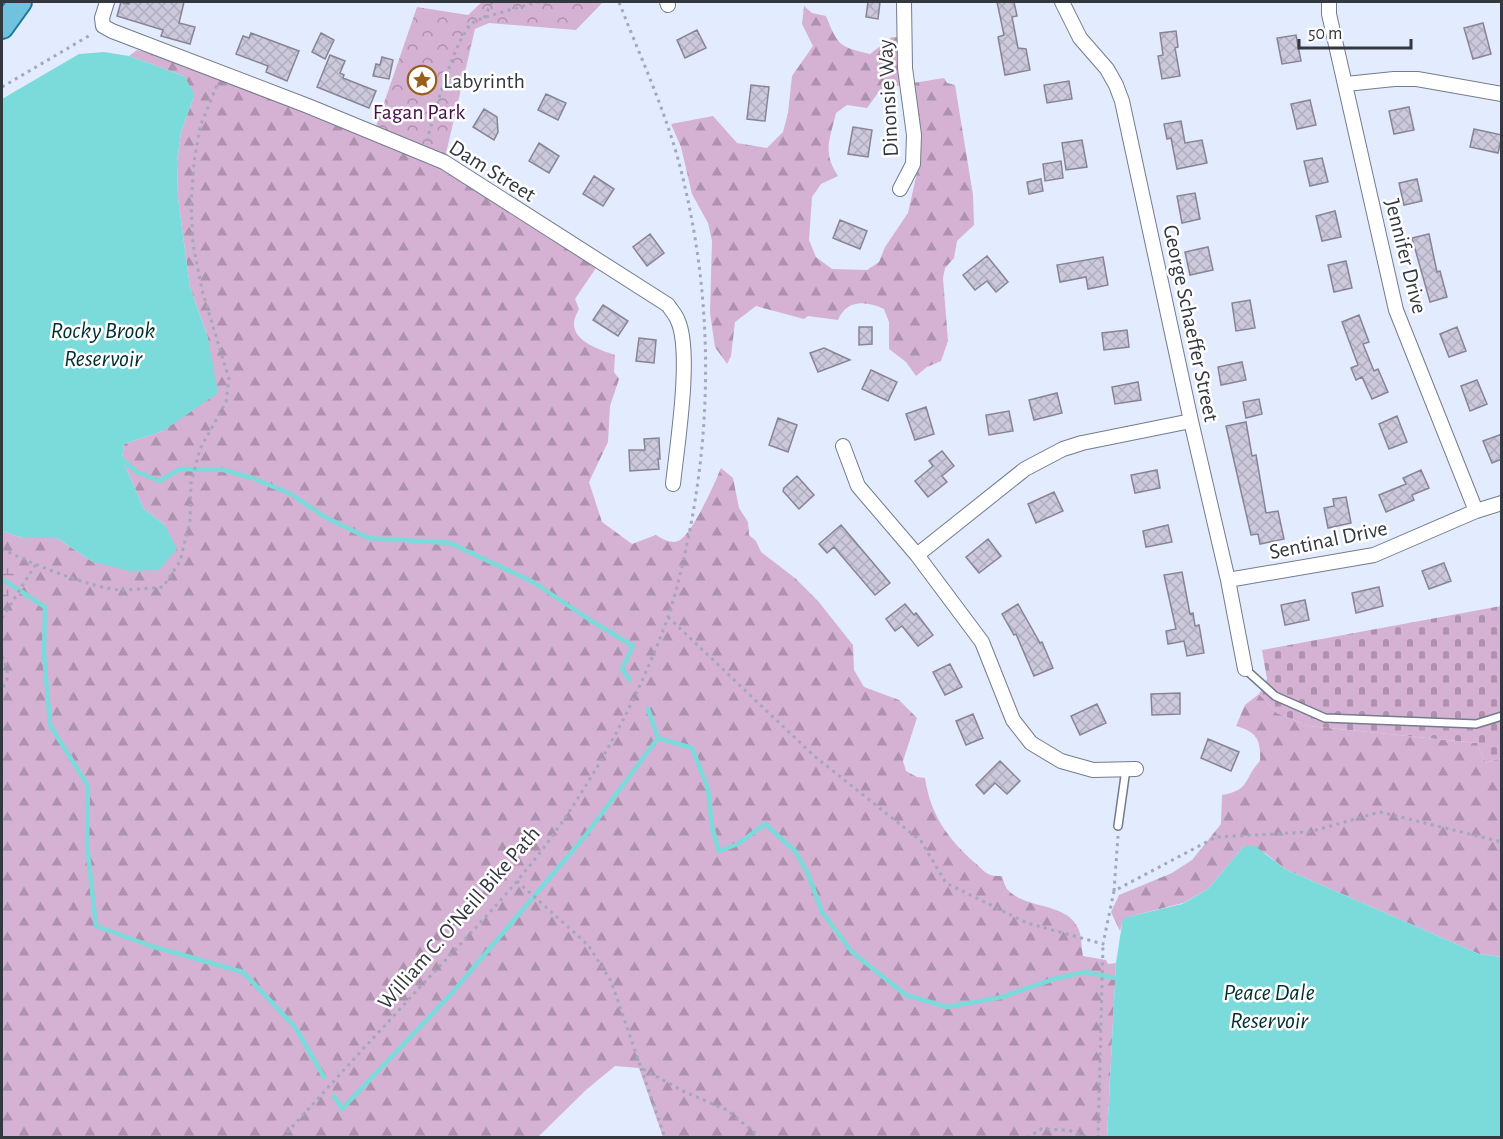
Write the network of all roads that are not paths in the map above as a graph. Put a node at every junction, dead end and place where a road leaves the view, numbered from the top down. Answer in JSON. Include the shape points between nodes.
{"nodes":[{"id":1,"x":20,"y":2,"type":"edge"},
{"id":2,"x":107,"y":2,"type":"edge"},
{"id":3,"x":904,"y":2,"type":"edge"},
{"id":4,"x":1062,"y":2,"type":"edge"},
{"id":5,"x":1329,"y":2,"type":"edge"},
{"id":6,"x":2,"y":27,"type":"edge"},
{"id":7,"x":1346,"y":84,"type":"junction"},
{"id":8,"x":1502,"y":94,"type":"edge"},
{"id":9,"x":900,"y":189,"type":"dead end"},
{"id":10,"x":1191,"y":421,"type":"junction"},
{"id":11,"x":843,"y":446,"type":"dead end"},
{"id":12,"x":673,"y":484,"type":"dead end"},
{"id":13,"x":1502,"y":503,"type":"edge"},
{"id":14,"x":1476,"y":511,"type":"junction"},
{"id":15,"x":917,"y":555,"type":"junction"},
{"id":16,"x":1228,"y":580,"type":"junction"},
{"id":17,"x":1245,"y":669,"type":"joint"},
{"id":18,"x":1502,"y":716,"type":"edge"},
{"id":19,"x":1131,"y":769,"type":"joint"},
{"id":20,"x":1118,"y":826,"type":"road end"}],
"edges":[{"from":1,"to":6,"type":"main road"},
{"from":2,"to":12,"type":"street","name":"Dam Street","via":[[103,26],[112,31],[449,165],[668,305],[678,321],[684,366]]},
{"from":3,"to":9,"type":"street","name":"Dinonsie Way","via":[[905,68],[914,135],[913,164]]},
{"from":4,"to":10,"type":"street","name":"George Schaeffer Street","via":[[1080,38],[1107,69],[1122,100]]},
{"from":5,"to":7,"type":"street","name":"Jennifer Drive"},
{"from":7,"to":8,"type":"street","via":[[1417,79]]},
{"from":7,"to":14,"type":"street","name":"Jennifer Drive","via":[[1396,310]]},
{"from":10,"to":15,"type":"street","via":[[1082,443],[1043,459]]},
{"from":10,"to":16,"type":"street","name":"George Schaeffer Street"},
{"from":11,"to":15,"type":"street","via":[[858,486]]},
{"from":13,"to":14,"type":"street","name":"Sentinal Drive"},
{"from":14,"to":16,"type":"street","name":"Sentinal Drive","via":[[1374,555]]},
{"from":15,"to":19,"type":"street","via":[[982,642],[1013,720],[1031,742],[1061,761],[1093,770]]},
{"from":16,"to":17,"type":"street","name":"George Schaeffer Street"},
{"from":17,"to":18,"type":"lane","via":[[1275,696],[1325,718],[1476,724]]},
{"from":19,"to":20,"type":"lane"}]}
